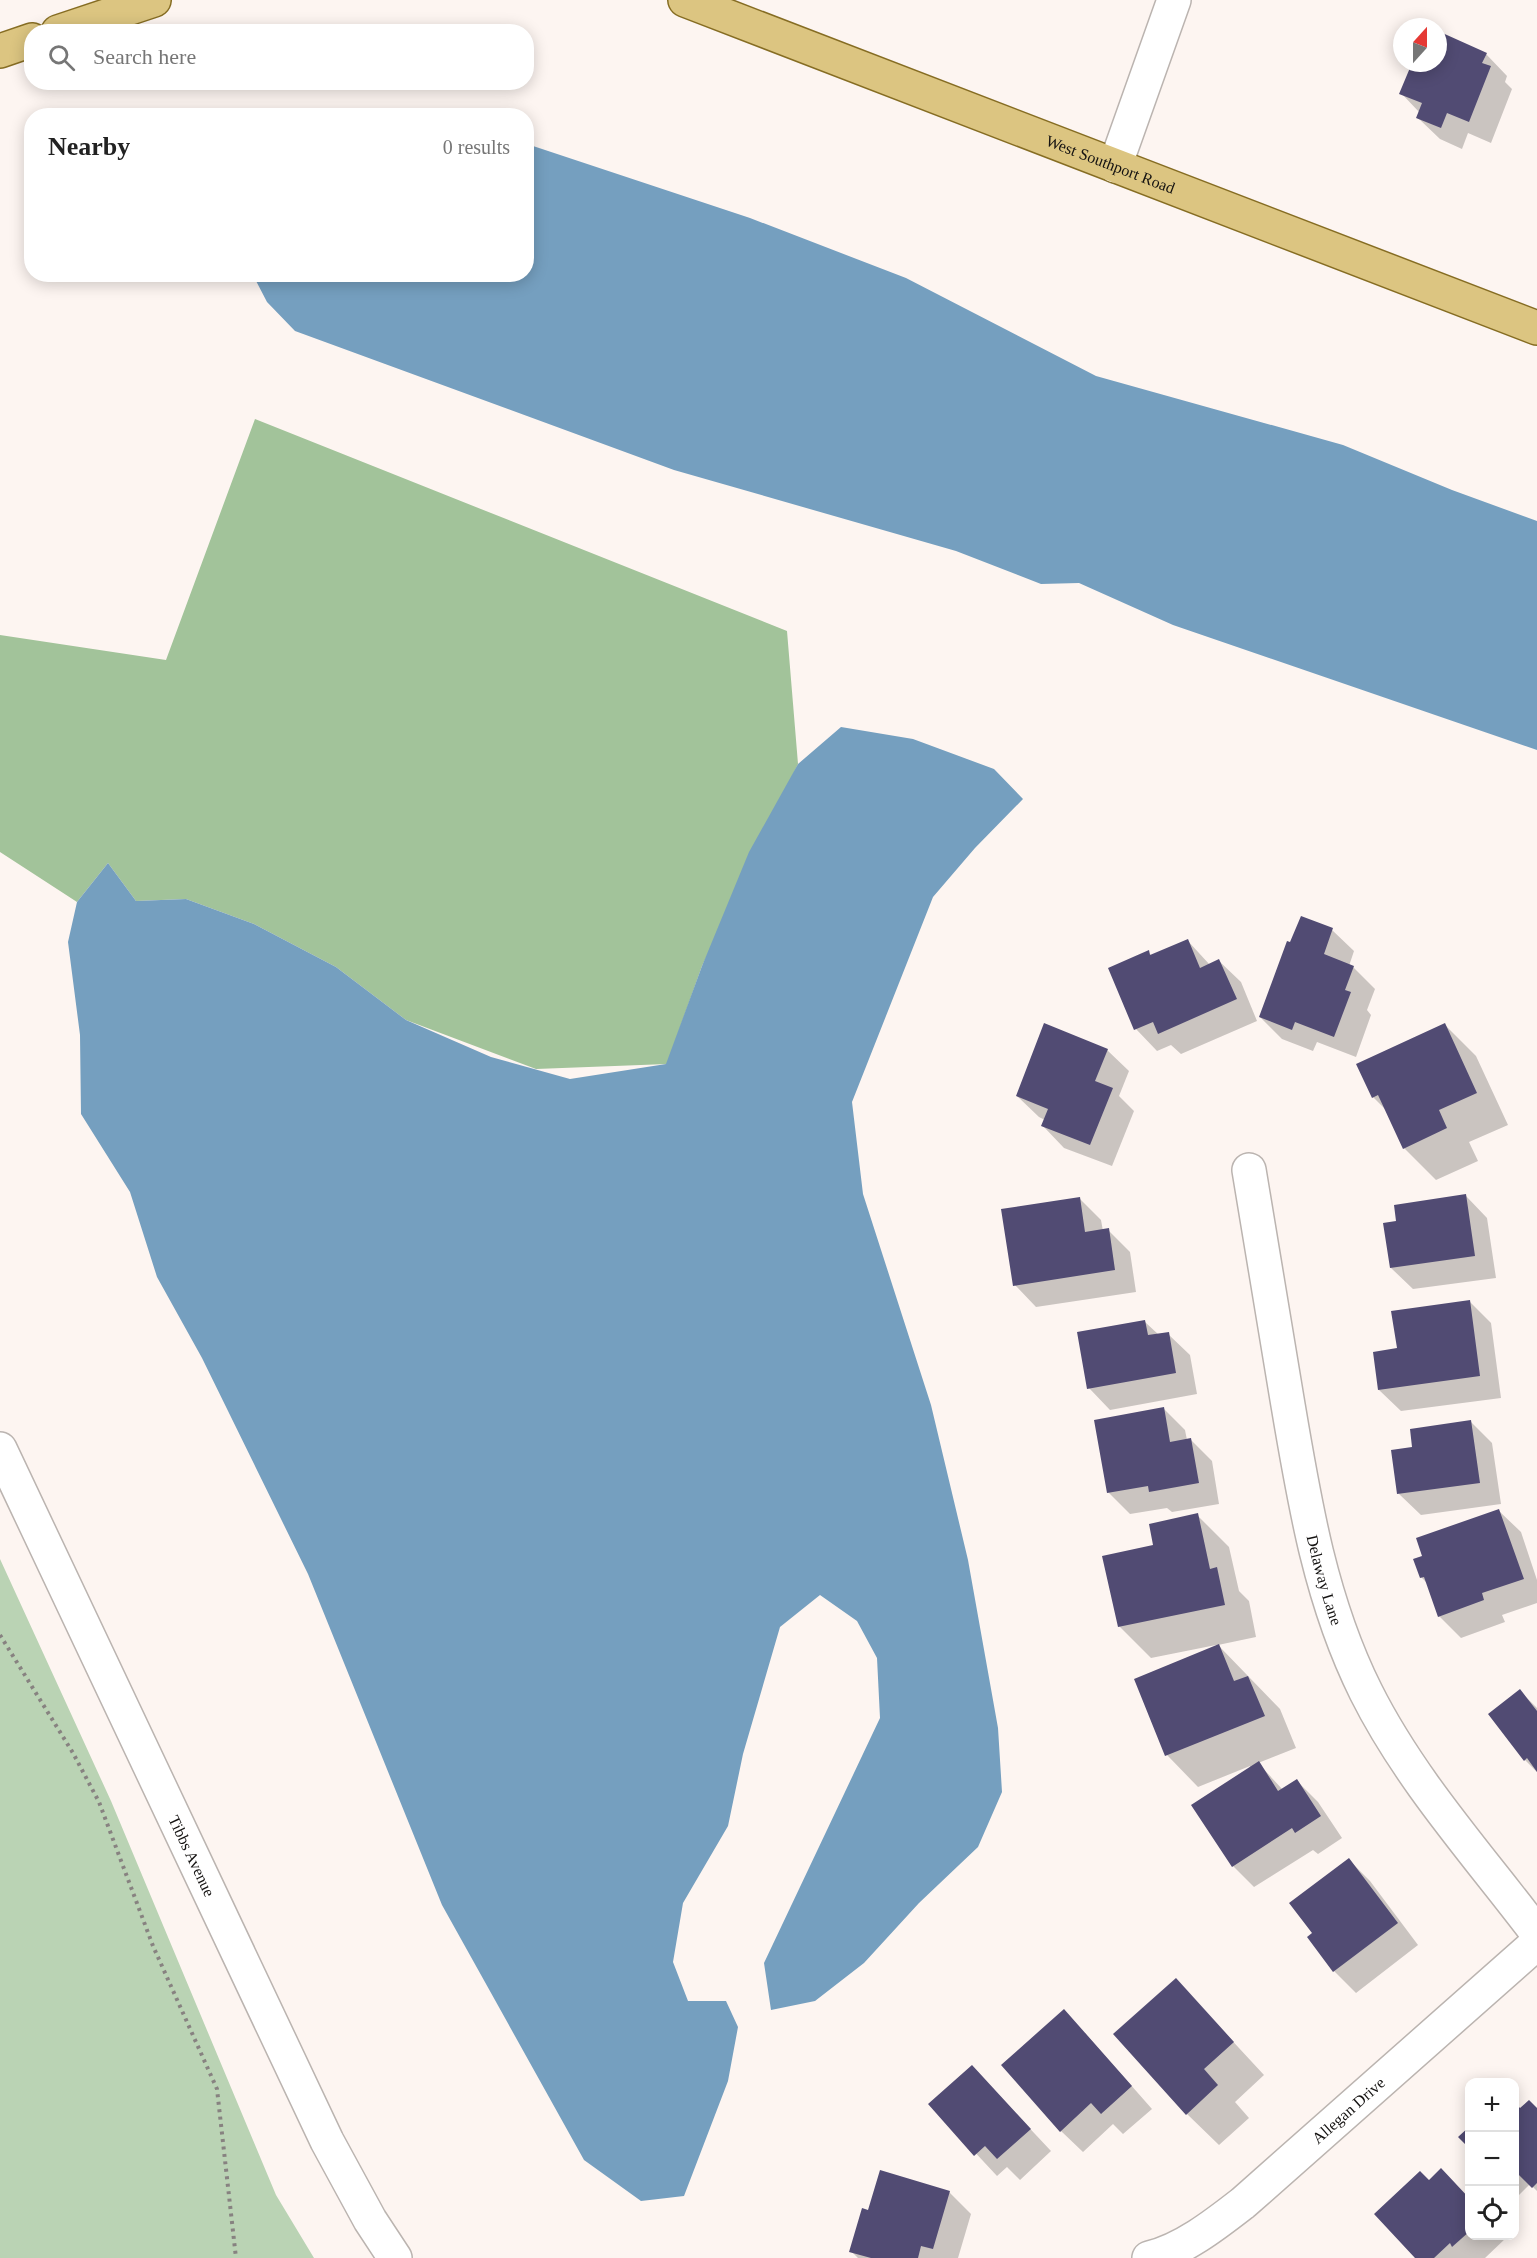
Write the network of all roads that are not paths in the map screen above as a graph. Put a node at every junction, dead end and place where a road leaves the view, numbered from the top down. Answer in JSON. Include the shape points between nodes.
{"nodes":[{"id":1,"x":154,"y":0,"type":"edge"},
{"id":2,"x":685,"y":0,"type":"edge"},
{"id":3,"x":1174,"y":0,"type":"edge"},
{"id":4,"x":82,"y":24,"type":"edge"},
{"id":5,"x":24,"y":43,"type":"edge"},
{"id":6,"x":0,"y":51,"type":"edge"},
{"id":7,"x":1115,"y":166,"type":"junction"},
{"id":8,"x":1537,"y":328,"type":"edge"},
{"id":9,"x":1249,"y":1170,"type":"dead end"},
{"id":10,"x":0,"y":1449,"type":"edge"},
{"id":11,"x":1537,"y":1933,"type":"edge"},
{"id":12,"x":1537,"y":1943,"type":"edge"},
{"id":13,"x":395,"y":2258,"type":"edge"},
{"id":14,"x":1149,"y":2258,"type":"edge"}],
"edges":[{"from":1,"to":4,"type":"main road"},
{"from":2,"to":7,"type":"main road","name":"West Southport Road"},
{"from":3,"to":7,"type":"street"},
{"from":5,"to":6,"type":"main road"},
{"from":7,"to":8,"type":"main road","name":"West Southport Road"},
{"from":9,"to":11,"type":"street","name":"Delaway Lane","via":[[1303,1498],[1338,1629],[1367,1695],[1394,1743]]},
{"from":10,"to":13,"type":"street","name":"Tibbs Avenue","via":[[327,2141]]},
{"from":12,"to":14,"type":"street","name":"Allegan Drive","via":[[1243,2203],[1193,2238]]}]}
